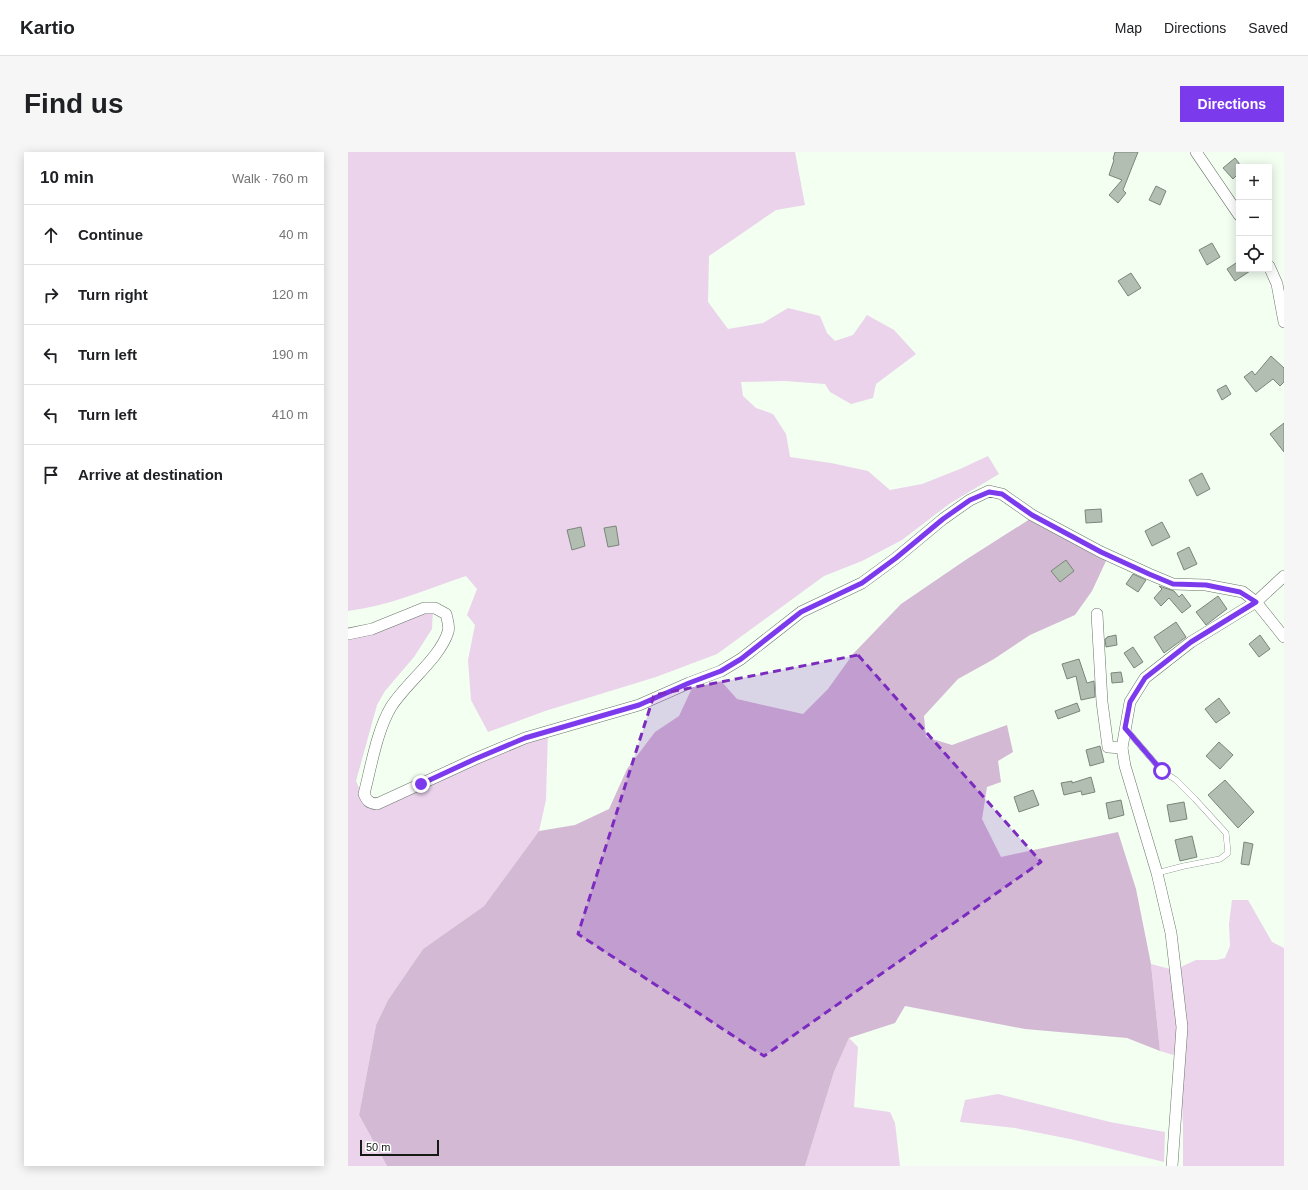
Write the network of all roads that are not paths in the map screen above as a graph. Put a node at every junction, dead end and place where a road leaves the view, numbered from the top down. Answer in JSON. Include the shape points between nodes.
{"nodes":[{"id":1,"x":1196,"y":152,"type":"edge"},
{"id":2,"x":1236,"y":211,"type":"edge"},
{"id":3,"x":1272,"y":272,"type":"edge"},
{"id":4,"x":1284,"y":322,"type":"edge"},
{"id":5,"x":1284,"y":576,"type":"edge"},
{"id":6,"x":1256,"y":602,"type":"junction"},
{"id":7,"x":1097,"y":614,"type":"dead end"},
{"id":8,"x":348,"y":634,"type":"edge"},
{"id":9,"x":1284,"y":637,"type":"edge"},
{"id":10,"x":1125,"y":728,"type":"junction"},
{"id":11,"x":1122,"y":748,"type":"junction"},
{"id":12,"x":1157,"y":873,"type":"junction"},
{"id":13,"x":1172,"y":1166,"type":"edge"}],
"edges":[{"from":1,"to":2,"type":"street"},
{"from":3,"to":4,"type":"street","via":[[1277,284]]},
{"from":5,"to":6,"type":"street"},
{"from":6,"to":8,"type":"street","via":[[1240,592],[1206,585],[1173,584],[1101,552],[1032,515],[1002,494],[989,492],[970,500],[943,519],[862,583],[801,612],[741,659],[721,671],[639,705],[525,738],[377,804],[371,804],[364,794],[384,720],[392,705],[441,646],[448,631],[448,623],[446,614],[435,608],[424,608],[372,629]]},
{"from":6,"to":9,"type":"street"},
{"from":6,"to":10,"type":"street","via":[[1191,642],[1145,678],[1130,702]]},
{"from":7,"to":11,"type":"street","via":[[1102,702],[1108,747]]},
{"from":10,"to":11,"type":"street"},
{"from":10,"to":12,"type":"lane","via":[[1162,771],[1196,799],[1226,833],[1228,853],[1220,859]]},
{"from":11,"to":12,"type":"street"},
{"from":12,"to":13,"type":"street","via":[[1171,933],[1182,1027]]}]}
